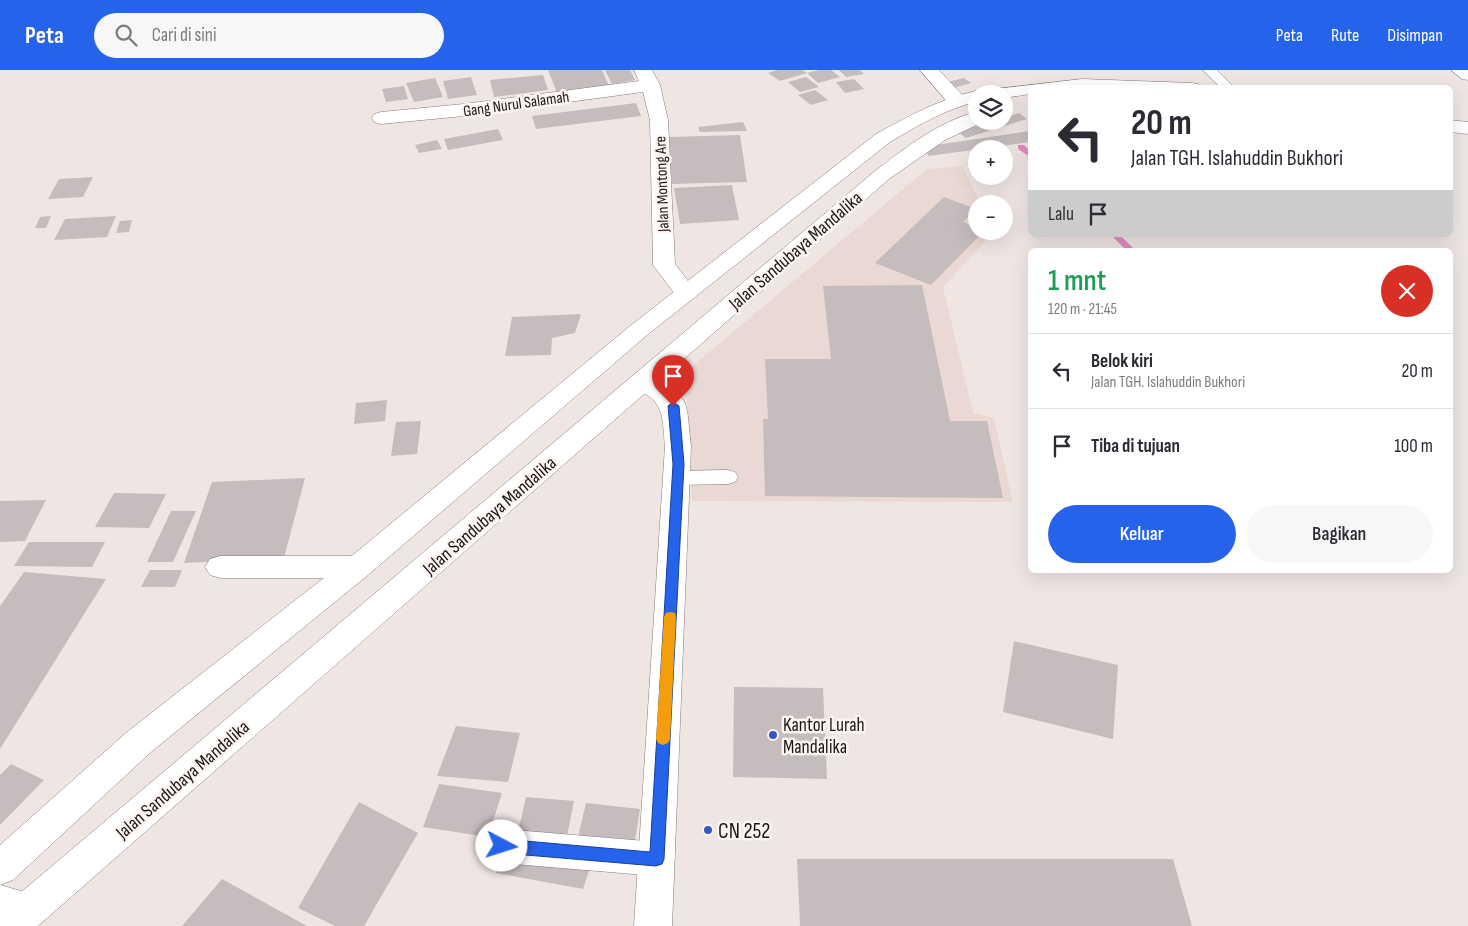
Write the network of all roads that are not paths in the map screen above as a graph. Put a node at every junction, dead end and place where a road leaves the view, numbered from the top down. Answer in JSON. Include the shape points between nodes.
{"nodes":[{"id":1,"x":929,"y":70,"type":"edge"},
{"id":2,"x":1209,"y":70,"type":"edge"},
{"id":3,"x":1460,"y":70,"type":"edge"},
{"id":4,"x":1468,"y":76,"type":"edge"},
{"id":5,"x":647,"y":78,"type":"edge"},
{"id":6,"x":1072,"y":85,"type":"edge"},
{"id":7,"x":1152,"y":85,"type":"edge"},
{"id":8,"x":1226,"y":85,"type":"edge"},
{"id":9,"x":1028,"y":89,"type":"edge"},
{"id":10,"x":1013,"y":91,"type":"edge"},
{"id":11,"x":968,"y":104,"type":"edge"},
{"id":12,"x":1028,"y":105,"type":"edge"},
{"id":13,"x":968,"y":106,"type":"edge"},
{"id":14,"x":968,"y":108,"type":"edge"},
{"id":15,"x":1013,"y":108,"type":"edge"},
{"id":16,"x":382,"y":118,"type":"dead end"},
{"id":17,"x":1453,"y":126,"type":"edge"},
{"id":18,"x":1468,"y":128,"type":"edge"},
{"id":19,"x":686,"y":293,"type":"junction"},
{"id":20,"x":638,"y":331,"type":"junction"},
{"id":21,"x":678,"y":351,"type":"junction"},
{"id":22,"x":642,"y":382,"type":"junction"},
{"id":23,"x":728,"y":477,"type":"dead end"},
{"id":24,"x":678,"y":478,"type":"junction"},
{"id":25,"x":220,"y":567,"type":"dead end"},
{"id":26,"x":358,"y":567,"type":"junction"},
{"id":27,"x":502,"y":846,"type":"dead end"},
{"id":28,"x":656,"y":859,"type":"junction"},
{"id":29,"x":0,"y":868,"type":"edge"},
{"id":30,"x":13,"y":913,"type":"edge"},
{"id":31,"x":653,"y":926,"type":"edge"}],
"edges":[{"from":1,"to":11,"type":"main road"},
{"from":2,"to":8,"type":"lane"},
{"from":3,"to":4,"type":"main road"},
{"from":5,"to":16,"type":"main road","name":"Gang Nurul Salamah","via":[[464,110]]},
{"from":5,"to":19,"type":"main road","name":"Jalan Montong Are","via":[[655,98],[660,138],[664,265]]},
{"from":6,"to":7,"type":"main road"},
{"from":9,"to":10,"type":"main road"},
{"from":12,"to":15,"type":"main road"},
{"from":13,"to":19,"type":"main road","via":[[922,116],[883,138]]},
{"from":14,"to":21,"type":"main road","name":"Jalan Sandubaya Mandalika"},
{"from":17,"to":18,"type":"main road"},
{"from":19,"to":20,"type":"main road"},
{"from":20,"to":21,"type":"main road"},
{"from":20,"to":26,"type":"main road"},
{"from":21,"to":22,"type":"main road","name":"Jalan Sandubaya Mandalika"},
{"from":22,"to":24,"type":"main road","via":[[660,392],[673,406]]},
{"from":22,"to":30,"type":"main road","name":"Jalan Sandubaya Mandalika"},
{"from":23,"to":24,"type":"lane"},
{"from":24,"to":28,"type":"main road"},
{"from":25,"to":26,"type":"main road"},
{"from":26,"to":29,"type":"main road","via":[[139,742]]},
{"from":27,"to":28,"type":"main road"},
{"from":28,"to":31,"type":"main road"}]}
